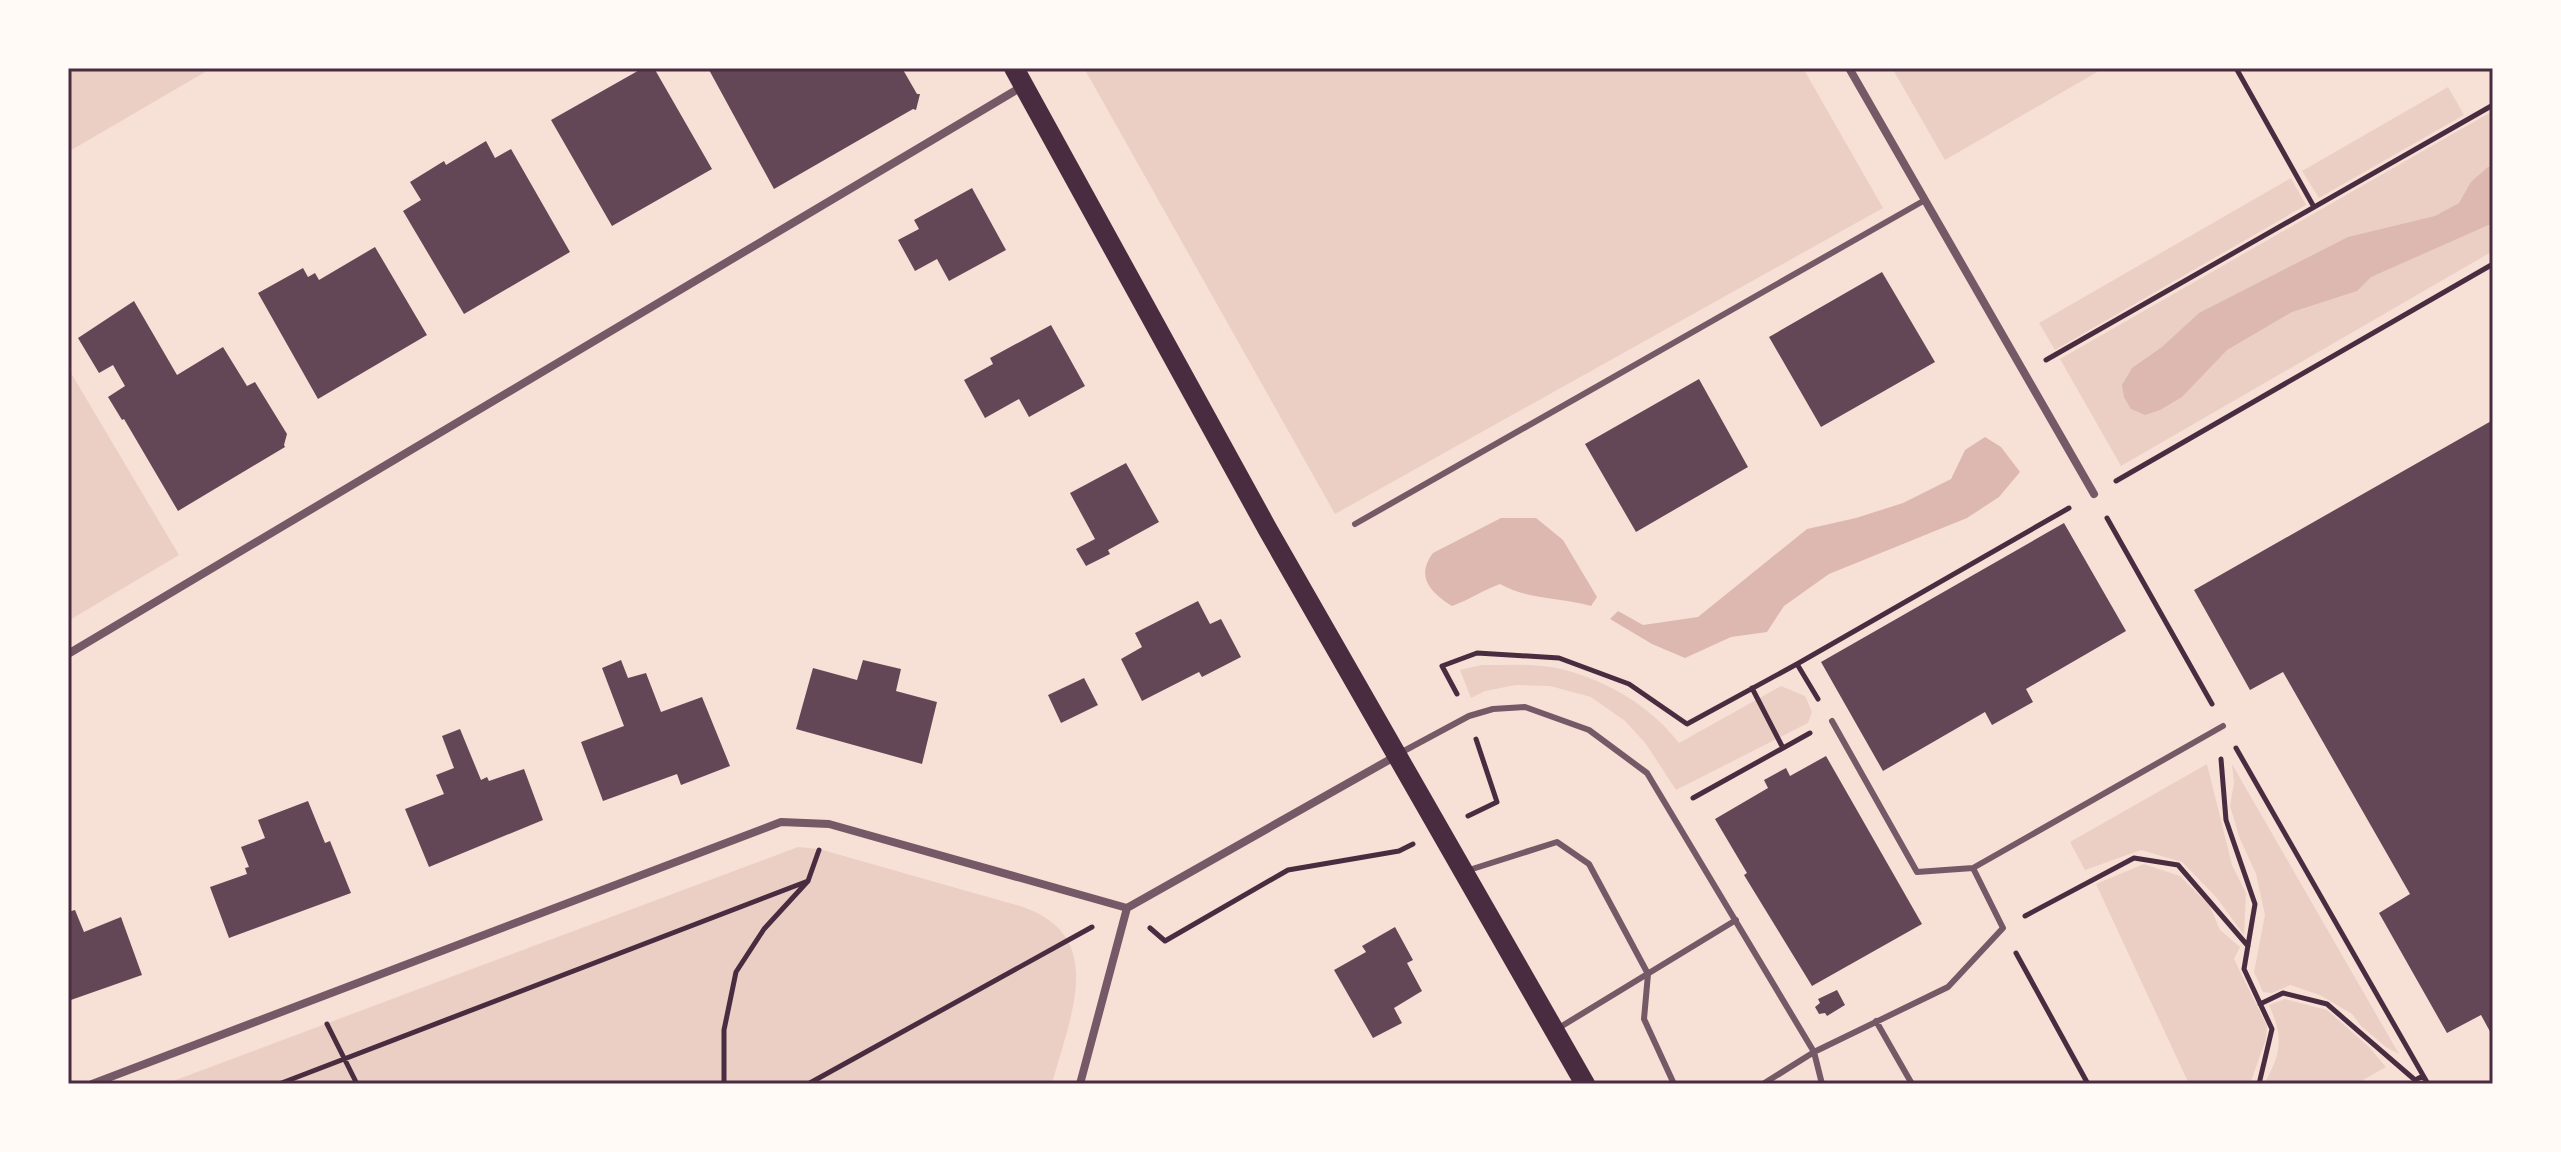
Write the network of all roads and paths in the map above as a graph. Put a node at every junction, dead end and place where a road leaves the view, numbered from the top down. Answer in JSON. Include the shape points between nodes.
{"nodes":[{"id":1,"x":1849,"y":68,"type":"edge"},
{"id":2,"x":2236,"y":68,"type":"edge"},
{"id":3,"x":1019,"y":77,"type":"edge"},
{"id":4,"x":2493,"y":105,"type":"edge"},
{"id":5,"x":1925,"y":200,"type":"junction"},
{"id":6,"x":2314,"y":207,"type":"junction"},
{"id":7,"x":2493,"y":264,"type":"edge"},
{"id":8,"x":2024,"y":372,"type":"junction"},
{"id":9,"x":2094,"y":494,"type":"junction"},
{"id":10,"x":1355,"y":524,"type":"dead end"},
{"id":11,"x":68,"y":654,"type":"edge"},
{"id":12,"x":1797,"y":664,"type":"junction"},
{"id":13,"x":1752,"y":688,"type":"junction"},
{"id":14,"x":1469,"y":716,"type":"junction"},
{"id":15,"x":1832,"y":721,"type":"junction"},
{"id":16,"x":2223,"y":726,"type":"junction"},
{"id":17,"x":1783,"y":748,"type":"junction"},
{"id":18,"x":1397,"y":755,"type":"junction"},
{"id":19,"x":1671,"y":810,"type":"junction"},
{"id":20,"x":1439,"y":831,"type":"junction"},
{"id":21,"x":1973,"y":868,"type":"junction"},
{"id":22,"x":1463,"y":872,"type":"junction"},
{"id":23,"x":1127,"y":908,"type":"junction"},
{"id":24,"x":1736,"y":920,"type":"junction"},
{"id":25,"x":2003,"y":928,"type":"junction"},
{"id":26,"x":2248,"y":946,"type":"junction"},
{"id":27,"x":1648,"y":974,"type":"junction"},
{"id":28,"x":315,"y":999,"type":"junction"},
{"id":29,"x":2260,"y":1004,"type":"junction"},
{"id":30,"x":1876,"y":1021,"type":"junction"},
{"id":31,"x":1554,"y":1031,"type":"junction"},
{"id":32,"x":1814,"y":1052,"type":"junction"},
{"id":33,"x":345,"y":1059,"type":"junction"},
{"id":34,"x":2423,"y":1076,"type":"junction"},
{"id":35,"x":92,"y":1084,"type":"edge"},
{"id":36,"x":279,"y":1084,"type":"edge"},
{"id":37,"x":357,"y":1084,"type":"edge"},
{"id":38,"x":724,"y":1084,"type":"edge"},
{"id":39,"x":808,"y":1084,"type":"edge"},
{"id":40,"x":1080,"y":1084,"type":"edge"},
{"id":41,"x":1585,"y":1084,"type":"edge"},
{"id":42,"x":1674,"y":1084,"type":"edge"},
{"id":43,"x":1763,"y":1084,"type":"edge"},
{"id":44,"x":1822,"y":1084,"type":"edge"},
{"id":45,"x":1912,"y":1084,"type":"edge"},
{"id":46,"x":2088,"y":1084,"type":"edge"},
{"id":47,"x":2259,"y":1084,"type":"edge"},
{"id":48,"x":2428,"y":1084,"type":"edge"}],
"edges":[{"from":1,"to":5,"type":"street"},
{"from":2,"to":6,"type":"path"},
{"from":3,"to":11,"type":"street"},
{"from":3,"to":18,"type":"main road","via":[[1260,518]]},
{"from":4,"to":6,"type":"path"},
{"from":5,"to":8,"type":"street"},
{"from":5,"to":10,"type":"lane"},
{"from":6,"to":8,"type":"path"},
{"from":7,"to":9,"type":"path"},
{"from":8,"to":9,"type":"street"},
{"from":9,"to":12,"type":"path"},
{"from":9,"to":16,"type":"path"},
{"from":12,"to":13,"type":"path"},
{"from":12,"to":15,"type":"path"},
{"from":13,"to":14,"type":"path","via":[[1687,724],[1629,684],[1559,658],[1477,653],[1442,666]]},
{"from":13,"to":17,"type":"path"},
{"from":14,"to":18,"type":"lane"},
{"from":14,"to":19,"type":"lane","via":[[1525,707],[1589,730],[1647,773]]},
{"from":14,"to":20,"type":"path","via":[[1497,802]]},
{"from":15,"to":17,"type":"path"},
{"from":15,"to":21,"type":"lane","via":[[1917,872]]},
{"from":16,"to":21,"type":"lane"},
{"from":16,"to":26,"type":"path","via":[[2220,768],[2226,820],[2255,904]]},
{"from":16,"to":34,"type":"path"},
{"from":17,"to":19,"type":"path"},
{"from":18,"to":20,"type":"main road"},
{"from":18,"to":23,"type":"street"},
{"from":19,"to":24,"type":"lane"},
{"from":20,"to":22,"type":"main road"},
{"from":20,"to":23,"type":"path","via":[[1399,851],[1288,870],[1165,941]]},
{"from":21,"to":25,"type":"lane"},
{"from":22,"to":27,"type":"lane","via":[[1557,842],[1589,864]]},
{"from":22,"to":31,"type":"main road"},
{"from":23,"to":28,"type":"street","via":[[829,824],[781,822]]},
{"from":23,"to":39,"type":"path"},
{"from":23,"to":40,"type":"street"},
{"from":24,"to":27,"type":"lane"},
{"from":24,"to":32,"type":"lane"},
{"from":25,"to":26,"type":"path","via":[[2134,858],[2178,865]]},
{"from":25,"to":30,"type":"lane","via":[[1948,987]]},
{"from":25,"to":46,"type":"path"},
{"from":26,"to":29,"type":"path","via":[[2244,969]]},
{"from":27,"to":31,"type":"lane"},
{"from":27,"to":42,"type":"lane","via":[[1644,1019]]},
{"from":28,"to":33,"type":"path"},
{"from":28,"to":35,"type":"street"},
{"from":29,"to":34,"type":"path","via":[[2283,993],[2327,1004],[2415,1080]]},
{"from":29,"to":47,"type":"path","via":[[2272,1029]]},
{"from":30,"to":32,"type":"lane"},
{"from":30,"to":45,"type":"lane"},
{"from":31,"to":41,"type":"main road"},
{"from":32,"to":43,"type":"lane"},
{"from":32,"to":44,"type":"lane"},
{"from":33,"to":36,"type":"path"},
{"from":33,"to":37,"type":"path"},
{"from":33,"to":38,"type":"path","via":[[808,881],[764,929],[736,972],[724,1030]]},
{"from":34,"to":48,"type":"path"}]}
